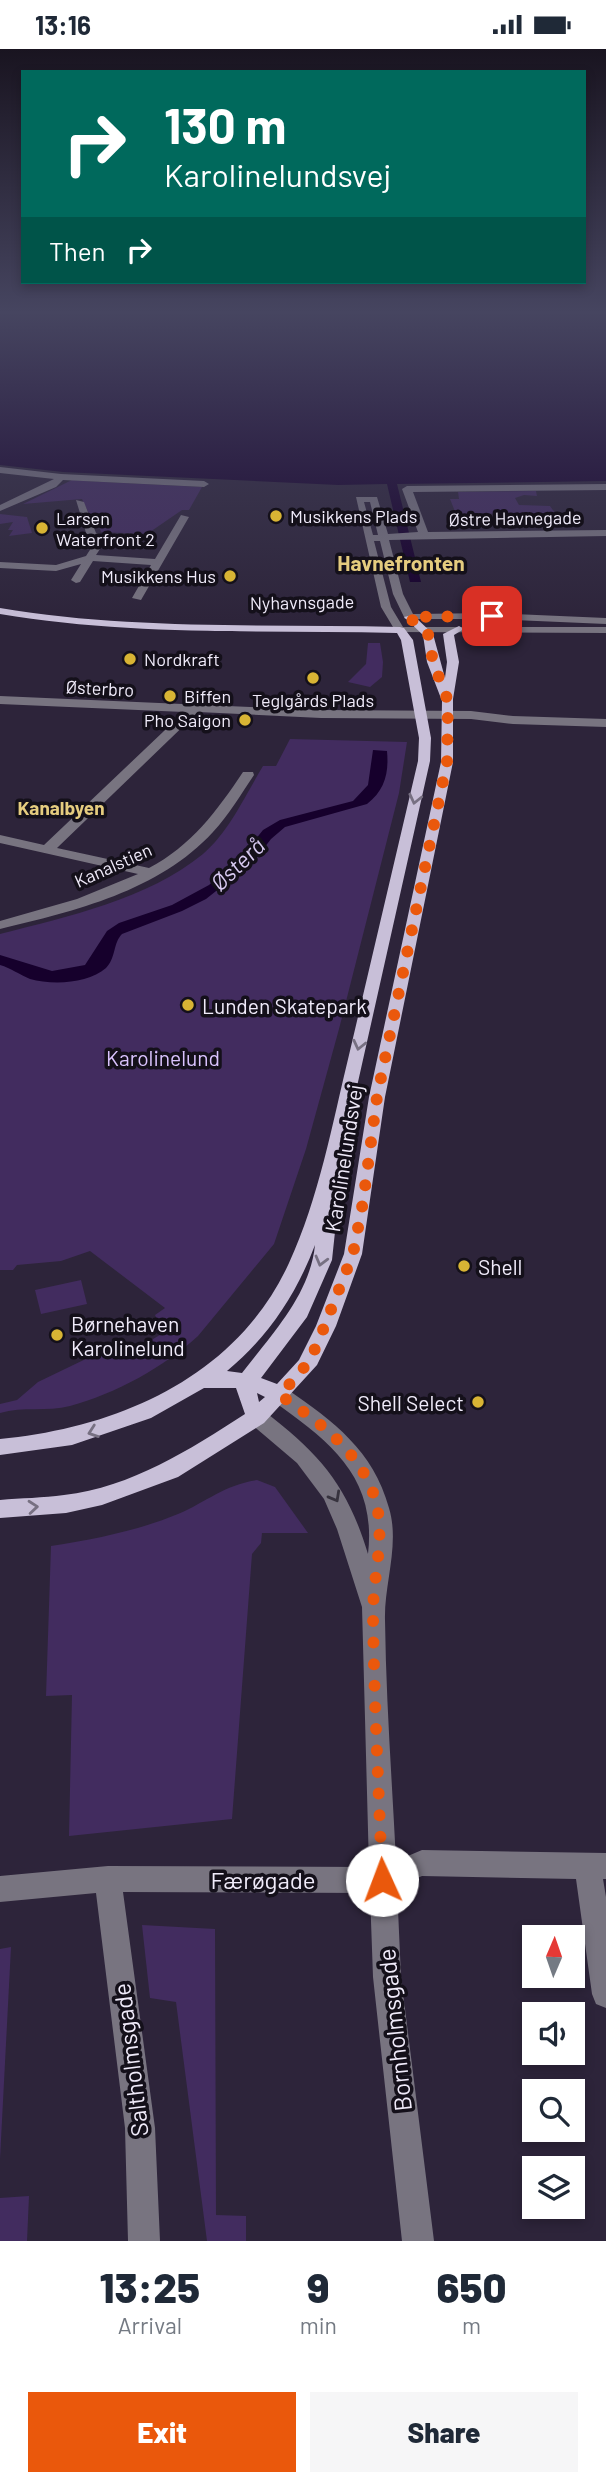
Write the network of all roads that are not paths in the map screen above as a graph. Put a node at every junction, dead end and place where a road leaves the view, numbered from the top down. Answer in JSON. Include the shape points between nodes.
{"nodes":[{"id":1,"x":0,"y":470,"type":"edge"},
{"id":2,"x":61,"y":477,"type":"junction"},
{"id":3,"x":204,"y":484,"type":"dead end"},
{"id":4,"x":606,"y":487,"type":"edge"},
{"id":5,"x":79,"y":502,"type":"dead end"},
{"id":6,"x":0,"y":508,"type":"edge"},
{"id":7,"x":184,"y":517,"type":"dead end"},
{"id":8,"x":606,"y":533,"type":"edge"},
{"id":9,"x":424,"y":535,"type":"junction"},
{"id":10,"x":385,"y":537,"type":"junction"},
{"id":11,"x":367,"y":538,"type":"junction"},
{"id":12,"x":91,"y":558,"type":"junction"},
{"id":13,"x":158,"y":562,"type":"junction"},
{"id":14,"x":0,"y":565,"type":"edge"},
{"id":15,"x":76,"y":580,"type":"dead end"},
{"id":16,"x":137,"y":599,"type":"dead end"},
{"id":17,"x":0,"y":602,"type":"edge"},
{"id":18,"x":0,"y":611,"type":"edge"},
{"id":19,"x":409,"y":617,"type":"junction"},
{"id":20,"x":605,"y":624,"type":"edge"},
{"id":21,"x":406,"y":628,"type":"junction"},
{"id":22,"x":459,"y":629,"type":"junction"},
{"id":23,"x":0,"y":700,"type":"edge"},
{"id":24,"x":194,"y":709,"type":"junction"},
{"id":25,"x":448,"y":712,"type":"junction"},
{"id":26,"x":420,"y":717,"type":"junction"},
{"id":27,"x":606,"y":723,"type":"edge"},
{"id":28,"x":248,"y":775,"type":"dead end"},
{"id":29,"x":0,"y":839,"type":"edge"},
{"id":30,"x":47,"y":850,"type":"junction"},
{"id":31,"x":151,"y":873,"type":"junction"},
{"id":32,"x":0,"y":925,"type":"edge"},
{"id":33,"x":336,"y":1145,"type":"junction"},
{"id":34,"x":197,"y":1381,"type":"junction"},
{"id":35,"x":247,"y":1381,"type":"junction"},
{"id":36,"x":280,"y":1395,"type":"junction"},
{"id":37,"x":257,"y":1417,"type":"junction"},
{"id":38,"x":0,"y":1447,"type":"edge"},
{"id":39,"x":0,"y":1509,"type":"edge"},
{"id":40,"x":373,"y":1608,"type":"junction"},
{"id":41,"x":597,"y":1865,"type":"edge"},
{"id":42,"x":108,"y":1879,"type":"junction"},
{"id":43,"x":382,"y":1880,"type":"junction"},
{"id":44,"x":0,"y":1889,"type":"edge"},
{"id":45,"x":604,"y":1982,"type":"edge"},
{"id":46,"x":144,"y":2241,"type":"edge"},
{"id":47,"x":418,"y":2241,"type":"edge"}],
"edges":[{"from":1,"to":2,"type":"street"},
{"from":2,"to":3,"type":"street"},
{"from":2,"to":6,"type":"street","via":[[53,485]]},
{"from":4,"to":9,"type":"street","name":"Østre Havnegade","via":[[407,489]]},
{"from":5,"to":12,"type":"street","via":[[92,536],[103,537]]},
{"from":7,"to":13,"type":"street"},
{"from":8,"to":9,"type":"street","name":"Østre Havnegade"},
{"from":9,"to":10,"type":"street","name":"Østre Havnegade"},
{"from":10,"to":11,"type":"street","name":"Østre Havnegade"},
{"from":10,"to":11,"type":"street","via":[[374,499],[362,498]]},
{"from":10,"to":19,"type":"street","via":[[398,594]]},
{"from":11,"to":21,"type":"street","via":[[386,607]]},
{"from":12,"to":13,"type":"street"},
{"from":12,"to":14,"type":"street","via":[[56,568]]},
{"from":12,"to":15,"type":"street"},
{"from":13,"to":16,"type":"street"},
{"from":17,"to":21,"type":"main road","name":"Nyhavnsgade","via":[[48,611],[163,619]]},
{"from":18,"to":21,"type":"main road","name":"Nyhavnsgade","via":[[111,623]]},
{"from":19,"to":20,"type":"street","via":[[492,616]]},
{"from":19,"to":21,"type":"main road"},
{"from":20,"to":21,"type":"street","via":[[452,622]]},
{"from":20,"to":22,"type":"street","name":"Nyhavnsgade"},
{"from":21,"to":22,"type":"street","name":"Nyhavnsgade"},
{"from":21,"to":25,"type":"main road","name":"Karolinelundsvej","via":[[428,634]]},
{"from":21,"to":26,"type":"main road","name":"Karolinelundsvej"},
{"from":22,"to":25,"type":"main road","via":[[448,634],[453,662]]},
{"from":23,"to":24,"type":"street","name":"Østerbro"},
{"from":24,"to":26,"type":"street","name":"Østerbro"},
{"from":24,"to":30,"type":"street"},
{"from":25,"to":26,"type":"street","name":"Østerbro"},
{"from":25,"to":27,"type":"street","name":"Østerbro"},
{"from":25,"to":36,"type":"main road","name":"Karolinelundsvej","via":[[445,773],[377,1097],[353,1254],[317,1345]]},
{"from":26,"to":33,"type":"main road","name":"Karolinelundsvej","one_way":true,"via":[[424,761]]},
{"from":28,"to":31,"type":"street","name":"Kanalstien","via":[[206,832]]},
{"from":29,"to":30,"type":"street"},
{"from":30,"to":31,"type":"street"},
{"from":31,"to":32,"type":"street","name":"Kanalstien","via":[[52,912]]},
{"from":33,"to":34,"type":"main road","name":"Karolinelundsvej","via":[[305,1248],[279,1301],[253,1336]]},
{"from":33,"to":35,"type":"main road","one_way":true,"via":[[323,1260],[300,1312]]},
{"from":34,"to":35,"type":"main road"},
{"from":34,"to":38,"type":"main road","name":"Karolinelundsvej","one_way":true,"via":[[91,1433],[55,1443]]},
{"from":35,"to":36,"type":"main road"},
{"from":35,"to":37,"type":"main road","via":[[250,1406]]},
{"from":36,"to":37,"type":"main road","name":"Karolinelundsvej"},
{"from":36,"to":40,"type":"street","name":"Bornholmsgade","via":[[340,1440],[367,1479],[379,1510],[381,1541]]},
{"from":39,"to":37,"type":"main road","name":"Karolinelundsvej","one_way":true,"via":[[66,1504],[137,1484],[197,1456]]},
{"from":37,"to":40,"type":"street","name":"Bornholmsgade","one_way":true,"via":[[310,1462],[327,1483],[341,1509]]},
{"from":40,"to":43,"type":"street","name":"Bornholmsgade"},
{"from":41,"to":43,"type":"street","name":"Færøgade","via":[[422,1863]]},
{"from":41,"to":45,"type":"street"},
{"from":42,"to":43,"type":"street","name":"Færøgade"},
{"from":42,"to":44,"type":"street","name":"Færøgade"},
{"from":42,"to":46,"type":"street","name":"Saltholmsgade","via":[[140,2128]]},
{"from":43,"to":47,"type":"street","name":"Bornholmsgade","via":[[387,1977]]}]}
